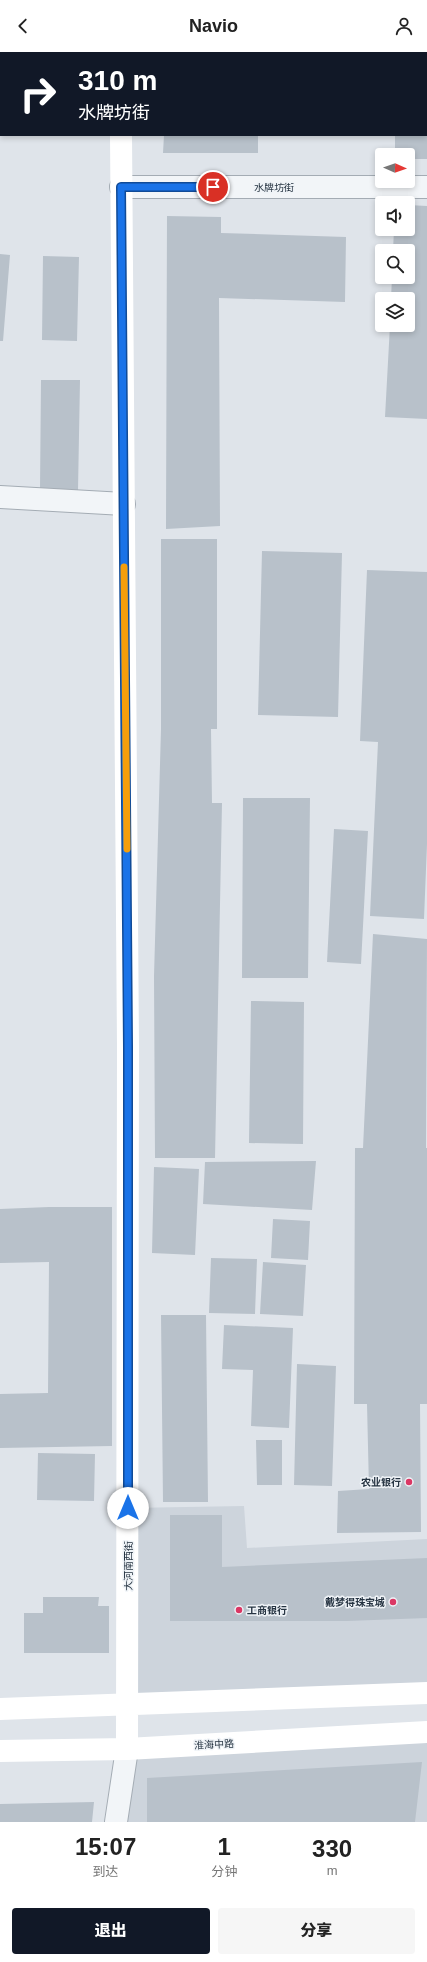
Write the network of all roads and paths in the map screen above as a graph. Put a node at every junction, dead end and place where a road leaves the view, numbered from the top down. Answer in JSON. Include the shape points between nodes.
{"nodes":[{"id":1,"x":121,"y":136,"type":"edge"},
{"id":2,"x":121,"y":187,"type":"junction"},
{"id":3,"x":427,"y":187,"type":"edge"},
{"id":4,"x":0,"y":497,"type":"edge"},
{"id":5,"x":124,"y":504,"type":"junction"},
{"id":6,"x":427,"y":1693,"type":"edge"},
{"id":7,"x":128,"y":1704,"type":"junction"},
{"id":8,"x":0,"y":1709,"type":"edge"},
{"id":9,"x":427,"y":1732,"type":"edge"},
{"id":10,"x":127,"y":1749,"type":"junction"},
{"id":11,"x":0,"y":1751,"type":"edge"},
{"id":12,"x":116,"y":1822,"type":"edge"}],
"edges":[{"from":1,"to":2,"type":"street","name":"大河南西街"},
{"from":2,"to":3,"type":"street","name":"水牌坊街"},
{"from":2,"to":5,"type":"street","name":"大河南西街"},
{"from":4,"to":5,"type":"street"},
{"from":5,"to":7,"type":"street","name":"大河南西街","via":[[128,1047]]},
{"from":6,"to":7,"type":"street"},
{"from":7,"to":8,"type":"street"},
{"from":7,"to":10,"type":"street","name":"大河南西街"},
{"from":9,"to":10,"type":"street","name":"淮海中路"},
{"from":10,"to":11,"type":"street","name":"淮海中路"},
{"from":10,"to":12,"type":"street"}]}
